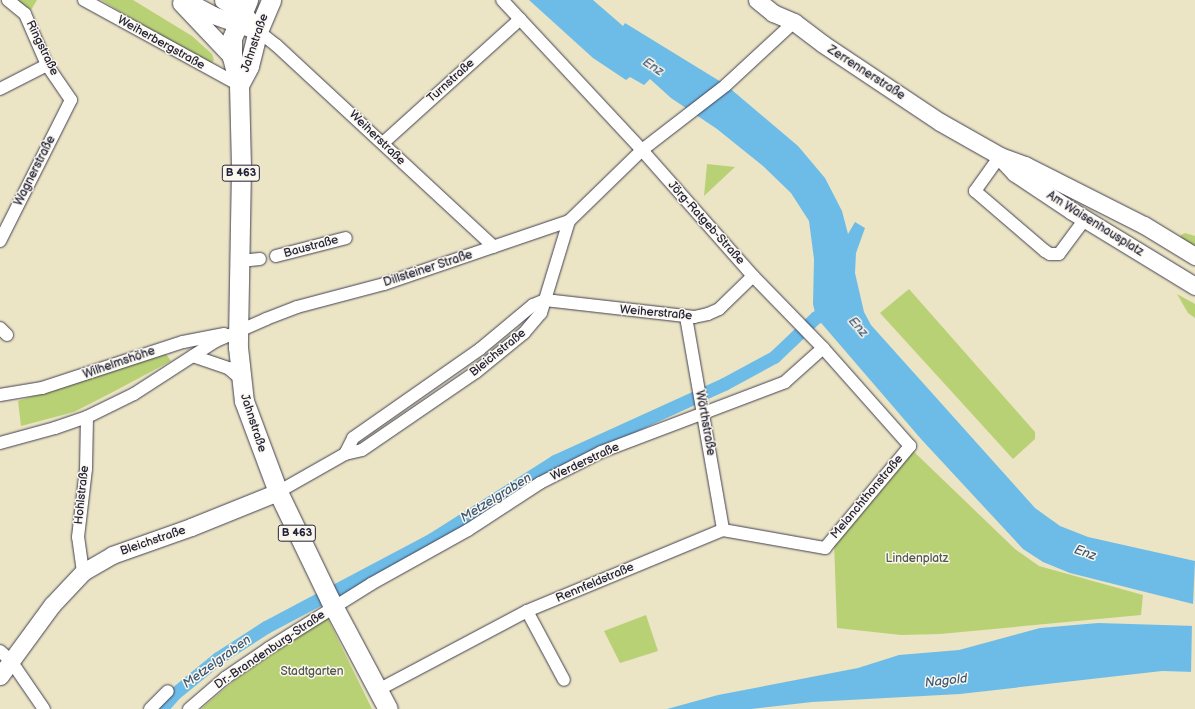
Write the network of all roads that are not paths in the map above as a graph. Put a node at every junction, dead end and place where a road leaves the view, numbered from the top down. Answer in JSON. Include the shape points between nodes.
{"nodes":[{"id":1,"x":8,"y":0,"type":"edge"},
{"id":2,"x":84,"y":0,"type":"edge"},
{"id":3,"x":178,"y":0,"type":"edge"},
{"id":4,"x":185,"y":0,"type":"edge"},
{"id":5,"x":223,"y":0,"type":"edge"},
{"id":6,"x":271,"y":0,"type":"edge"},
{"id":7,"x":502,"y":0,"type":"edge"},
{"id":8,"x":757,"y":0,"type":"edge"},
{"id":9,"x":776,"y":0,"type":"edge"},
{"id":10,"x":242,"y":12,"type":"edge"},
{"id":11,"x":520,"y":19,"type":"junction"},
{"id":12,"x":794,"y":22,"type":"junction"},
{"id":13,"x":258,"y":31,"type":"junction"},
{"id":14,"x":232,"y":56,"type":"junction"},
{"id":15,"x":48,"y":65,"type":"junction"},
{"id":16,"x":239,"y":85,"type":"junction"},
{"id":17,"x":0,"y":89,"type":"edge"},
{"id":18,"x":71,"y":100,"type":"joint"},
{"id":19,"x":940,"y":122,"type":"joint"},
{"id":20,"x":383,"y":143,"type":"junction"},
{"id":21,"x":642,"y":150,"type":"junction"},
{"id":22,"x":1000,"y":156,"type":"junction"},
{"id":23,"x":1085,"y":219,"type":"junction"},
{"id":24,"x":569,"y":221,"type":"junction"},
{"id":25,"x":346,"y":238,"type":"dead end"},
{"id":26,"x":0,"y":241,"type":"edge"},
{"id":27,"x":494,"y":247,"type":"junction"},
{"id":28,"x":276,"y":256,"type":"dead end"},
{"id":29,"x":1195,"y":256,"type":"edge"},
{"id":30,"x":260,"y":259,"type":"dead end"},
{"id":31,"x":240,"y":261,"type":"junction"},
{"id":32,"x":753,"y":276,"type":"junction"},
{"id":33,"x":1195,"y":286,"type":"edge"},
{"id":34,"x":545,"y":300,"type":"junction"},
{"id":35,"x":686,"y":317,"type":"junction"},
{"id":36,"x":238,"y":331,"type":"junction"},
{"id":37,"x":820,"y":345,"type":"junction"},
{"id":38,"x":193,"y":356,"type":"junction"},
{"id":39,"x":240,"y":378,"type":"junction"},
{"id":40,"x":431,"y":384,"type":"junction"},
{"id":41,"x":0,"y":395,"type":"edge"},
{"id":42,"x":440,"y":397,"type":"junction"},
{"id":43,"x":702,"y":409,"type":"junction"},
{"id":44,"x":87,"y":417,"type":"junction"},
{"id":45,"x":0,"y":442,"type":"edge"},
{"id":46,"x":910,"y":446,"type":"joint"},
{"id":47,"x":345,"y":454,"type":"junction"},
{"id":48,"x":278,"y":492,"type":"junction"},
{"id":49,"x":723,"y":530,"type":"junction"},
{"id":50,"x":83,"y":572,"type":"junction"},
{"id":51,"x":332,"y":603,"type":"junction"},
{"id":52,"x":527,"y":611,"type":"junction"},
{"id":53,"x":6,"y":656,"type":"edge"},
{"id":54,"x":0,"y":676,"type":"edge"},
{"id":55,"x":564,"y":680,"type":"dead end"},
{"id":56,"x":378,"y":690,"type":"junction"},
{"id":57,"x":168,"y":691,"type":"dead end"},
{"id":58,"x":44,"y":709,"type":"edge"},
{"id":59,"x":150,"y":709,"type":"edge"},
{"id":60,"x":189,"y":709,"type":"edge"},
{"id":61,"x":388,"y":709,"type":"edge"}],
"edges":[{"from":1,"to":15,"type":"street","name":"Ringstraße","via":[[25,14]]},
{"from":2,"to":16,"type":"street","name":"Weiherbergstraße"},
{"from":3,"to":14,"type":"main road"},
{"from":4,"to":10,"type":"main road","via":[[213,15]]},
{"from":5,"to":10,"type":"main road"},
{"from":6,"to":13,"type":"main road","name":"Jahnstraße","number":"B 463"},
{"from":7,"to":11,"type":"street","name":"Jörg-Ratgeb-Straße"},
{"from":8,"to":12,"type":"main road","name":"Zerrennerstraße","via":[[773,13]]},
{"from":9,"to":12,"type":"main road","name":"Zerrennerstraße"},
{"from":10,"to":13,"type":"main road"},
{"from":10,"to":14,"type":"main road","name":"Jahnstraße","number":"B 463","via":[[232,38]]},
{"from":11,"to":20,"type":"street","name":"Turnstraße"},
{"from":11,"to":21,"type":"street","name":"Jörg-Ratgeb-Straße"},
{"from":12,"to":19,"type":"main road","name":"Zerrennerstraße"},
{"from":12,"to":21,"type":"street","name":"Dillsteiner Straße","via":[[728,84],[688,112]]},
{"from":13,"to":16,"type":"main road","name":"Jahnstraße","number":"B 463","via":[[249,66]]},
{"from":13,"to":20,"type":"street","name":"Weiherstraße"},
{"from":14,"to":16,"type":"main road","name":"Jahnstraße","number":"B 463"},
{"from":15,"to":17,"type":"street"},
{"from":15,"to":18,"type":"street","name":"Ringstraße"},
{"from":16,"to":31,"type":"main road","name":"Jahnstraße","number":"B 463"},
{"from":18,"to":26,"type":"street","name":"Wagnerstraße"},
{"from":19,"to":22,"type":"main road","name":"Am Waisenhausplatz"},
{"from":20,"to":27,"type":"street","name":"Weiherstraße"},
{"from":21,"to":24,"type":"street","name":"Dillsteiner Straße"},
{"from":21,"to":32,"type":"street","name":"Jörg-Ratgeb-Straße"},
{"from":22,"to":23,"type":"main road","name":"Am Waisenhausplatz","via":[[1015,173]]},
{"from":22,"to":23,"type":"street","via":[[975,191],[1045,251],[1059,254]]},
{"from":22,"to":29,"type":"main road","name":"Am Waisenhausplatz","via":[[1025,165],[1144,225]]},
{"from":23,"to":33,"type":"main road","name":"Am Waisenhausplatz"},
{"from":24,"to":27,"type":"street","name":"Dillsteiner Straße"},
{"from":24,"to":34,"type":"street","name":"Bleichstraße"},
{"from":25,"to":28,"type":"street","name":"Baustraße"},
{"from":27,"to":36,"type":"street","name":"Dillsteiner Straße","via":[[384,284],[297,307]]},
{"from":30,"to":31,"type":"street"},
{"from":31,"to":36,"type":"main road","name":"Jahnstraße","number":"B 463"},
{"from":32,"to":35,"type":"street","name":"Weiherstraße","via":[[719,308],[708,314]]},
{"from":32,"to":37,"type":"street","name":"Jörg-Ratgeb-Straße"},
{"from":34,"to":35,"type":"street","name":"Weiherstraße"},
{"from":34,"to":40,"type":"street","name":"Bleichstraße","via":[[533,305]]},
{"from":34,"to":42,"type":"street","name":"Bleichstraße","via":[[538,318],[524,333],[502,353]]},
{"from":35,"to":43,"type":"street","name":"Wörthstraße"},
{"from":36,"to":38,"type":"street","name":"Dillsteiner Straße"},
{"from":36,"to":39,"type":"main road","name":"Jahnstraße","number":"B 463"},
{"from":36,"to":41,"type":"street","name":"Wilhelmshöhe","via":[[183,342],[48,386]]},
{"from":37,"to":43,"type":"street","name":"Werderstraße","via":[[785,382]]},
{"from":37,"to":46,"type":"street","name":"Jörg-Ratgeb-Straße"},
{"from":38,"to":39,"type":"street","via":[[228,368]]},
{"from":38,"to":44,"type":"street","name":"Dillsteiner Straße","via":[[134,394]]},
{"from":39,"to":48,"type":"main road","name":"Jahnstraße","number":"B 463","via":[[251,424]]},
{"from":40,"to":42,"type":"street"},
{"from":40,"to":47,"type":"street","name":"Bleichstraße","via":[[353,438]]},
{"from":42,"to":47,"type":"street","name":"Bleichstraße","via":[[362,450]]},
{"from":43,"to":49,"type":"street","name":"Wörthstraße"},
{"from":43,"to":51,"type":"street","name":"Werderstraße","via":[[601,452],[540,483],[468,530]]},
{"from":44,"to":45,"type":"street","name":"Dillsteiner Straße"},
{"from":44,"to":50,"type":"street","name":"Hohlstraße","via":[[86,469],[78,538]]},
{"from":46,"to":49,"type":"street","name":"Melanchthonstraße","via":[[825,548]]},
{"from":47,"to":48,"type":"street","name":"Bleichstraße"},
{"from":48,"to":50,"type":"main road","name":"Bleichstraße","via":[[191,528],[112,556]]},
{"from":48,"to":51,"type":"main road","name":"Jahnstraße","number":"B 463"},
{"from":49,"to":52,"type":"street","name":"Rennfeldstraße"},
{"from":50,"to":53,"type":"main road","name":"Bleichstraße"},
{"from":51,"to":56,"type":"main road","name":"Jahnstraße","number":"B 463"},
{"from":51,"to":60,"type":"street","name":"Dr.-Brandenburg-Straße","via":[[225,678]]},
{"from":52,"to":55,"type":"street"},
{"from":52,"to":56,"type":"street","name":"Rennfeldstraße"},
{"from":53,"to":54,"type":"main road","name":"Bleichstraße"},
{"from":53,"to":58,"type":"street"},
{"from":56,"to":61,"type":"main road","name":"Jahnstraße","number":"B 463"},
{"from":57,"to":59,"type":"street"}]}
